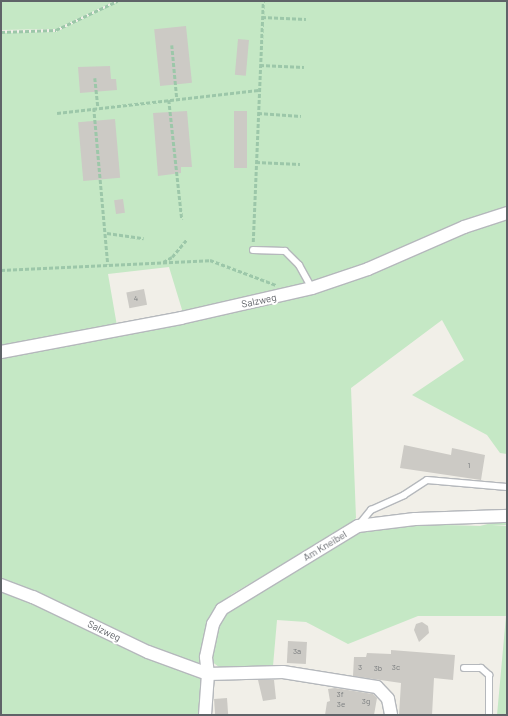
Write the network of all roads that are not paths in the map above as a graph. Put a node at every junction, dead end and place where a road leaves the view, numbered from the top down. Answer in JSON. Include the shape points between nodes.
{"nodes":[{"id":1,"x":507,"y":213,"type":"edge"},
{"id":2,"x":253,"y":250,"type":"road end"},
{"id":3,"x":312,"y":288,"type":"junction"},
{"id":4,"x":1,"y":352,"type":"edge"},
{"id":5,"x":507,"y":487,"type":"edge"},
{"id":6,"x":507,"y":516,"type":"edge"},
{"id":7,"x":358,"y":526,"type":"junction"},
{"id":8,"x":1,"y":585,"type":"edge"},
{"id":9,"x":464,"y":668,"type":"dead end"},
{"id":10,"x":208,"y":674,"type":"junction"},
{"id":11,"x":206,"y":715,"type":"edge"},
{"id":12,"x":391,"y":715,"type":"edge"},
{"id":13,"x":488,"y":715,"type":"edge"}],
"edges":[{"from":1,"to":3,"type":"street","name":"Salzweg","via":[[464,227],[368,268]]},
{"from":2,"to":3,"type":"lane","via":[[285,251],[299,265]]},
{"from":3,"to":4,"type":"street","name":"Salzweg"},
{"from":5,"to":7,"type":"lane","via":[[427,480],[404,495],[371,510]]},
{"from":6,"to":7,"type":"street","name":"Am Kneibel","via":[[415,519]]},
{"from":7,"to":10,"type":"street","name":"Am Kneibel","via":[[222,609],[213,624],[206,657]]},
{"from":8,"to":10,"type":"street","name":"Salzweg","via":[[148,652]]},
{"from":9,"to":13,"type":"lane","via":[[481,668],[489,675]]},
{"from":10,"to":11,"type":"street","name":"Am Kneibel"},
{"from":10,"to":12,"type":"street","via":[[283,672],[377,687],[388,700]]}]}
